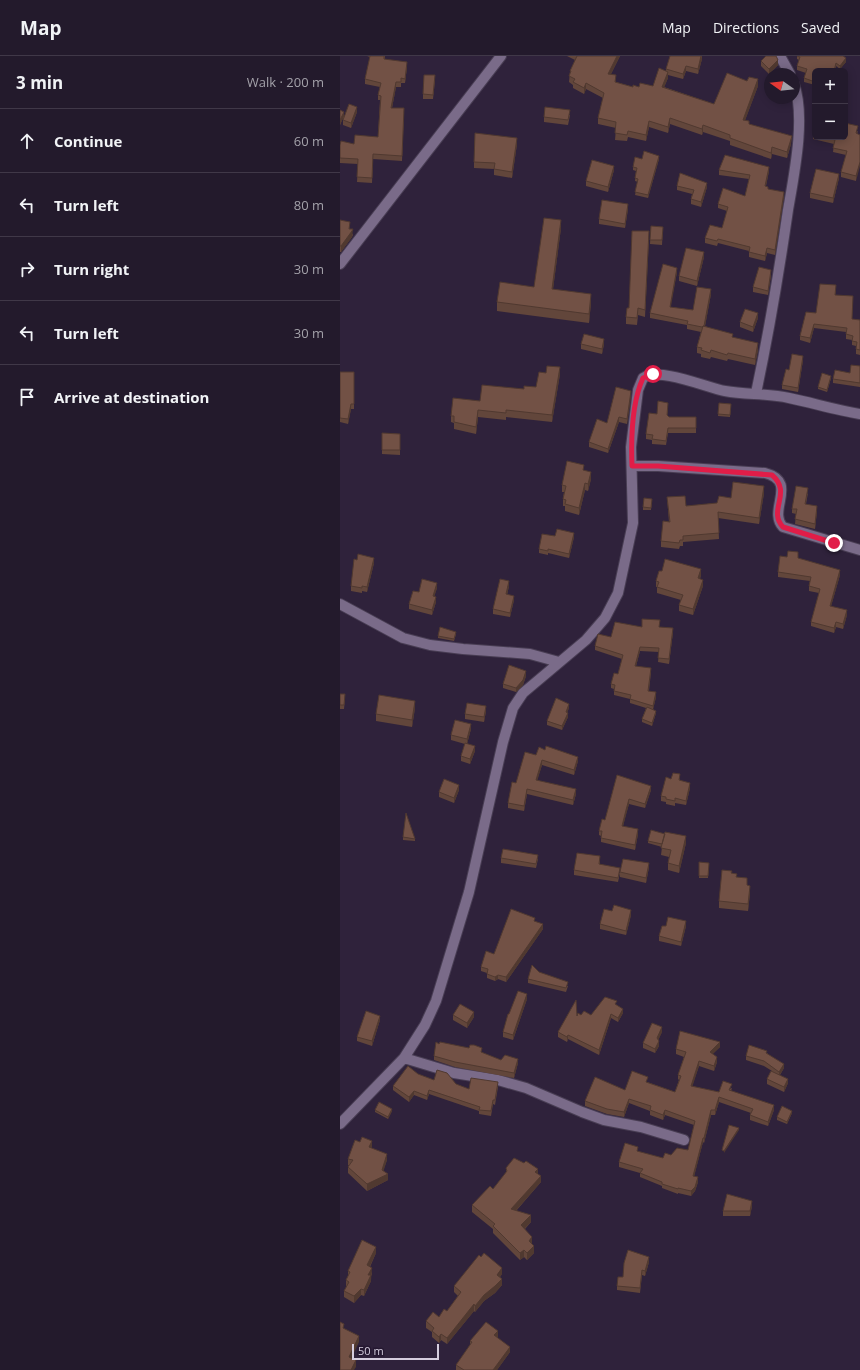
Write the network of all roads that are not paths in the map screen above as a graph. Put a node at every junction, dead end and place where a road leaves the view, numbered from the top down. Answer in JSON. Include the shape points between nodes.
{"nodes":[{"id":1,"x":501,"y":56,"type":"edge"},
{"id":2,"x":780,"y":56,"type":"edge"},
{"id":3,"x":787,"y":68,"type":"edge"},
{"id":4,"x":797,"y":104,"type":"edge"},
{"id":5,"x":340,"y":264,"type":"edge"},
{"id":6,"x":756,"y":393,"type":"junction"},
{"id":7,"x":860,"y":414,"type":"edge"},
{"id":8,"x":632,"y":466,"type":"junction"},
{"id":9,"x":860,"y":550,"type":"edge"},
{"id":10,"x":340,"y":604,"type":"edge"},
{"id":11,"x":559,"y":662,"type":"junction"},
{"id":12,"x":404,"y":1058,"type":"junction"},
{"id":13,"x":340,"y":1124,"type":"edge"},
{"id":14,"x":684,"y":1140,"type":"dead end"}],
"edges":[{"from":1,"to":5,"type":"street"},
{"from":2,"to":3,"type":"street"},
{"from":4,"to":6,"type":"street","via":[[794,176],[771,323]]},
{"from":6,"to":7,"type":"street"},
{"from":6,"to":8,"type":"street","via":[[745,394],[666,376],[647,375],[638,390],[631,447]]},
{"from":8,"to":9,"type":"street","via":[[772,475],[781,487],[777,514],[778,522],[783,527]]},
{"from":8,"to":11,"type":"street","via":[[633,523],[618,593],[605,618],[586,640]]},
{"from":10,"to":11,"type":"street","via":[[403,638],[430,645],[530,654]]},
{"from":11,"to":12,"type":"street","via":[[523,693],[513,708],[469,892],[436,1001],[425,1025]]},
{"from":12,"to":13,"type":"street"},
{"from":12,"to":14,"type":"street","via":[[454,1073],[498,1080],[526,1088],[604,1120],[641,1127]]}]}
